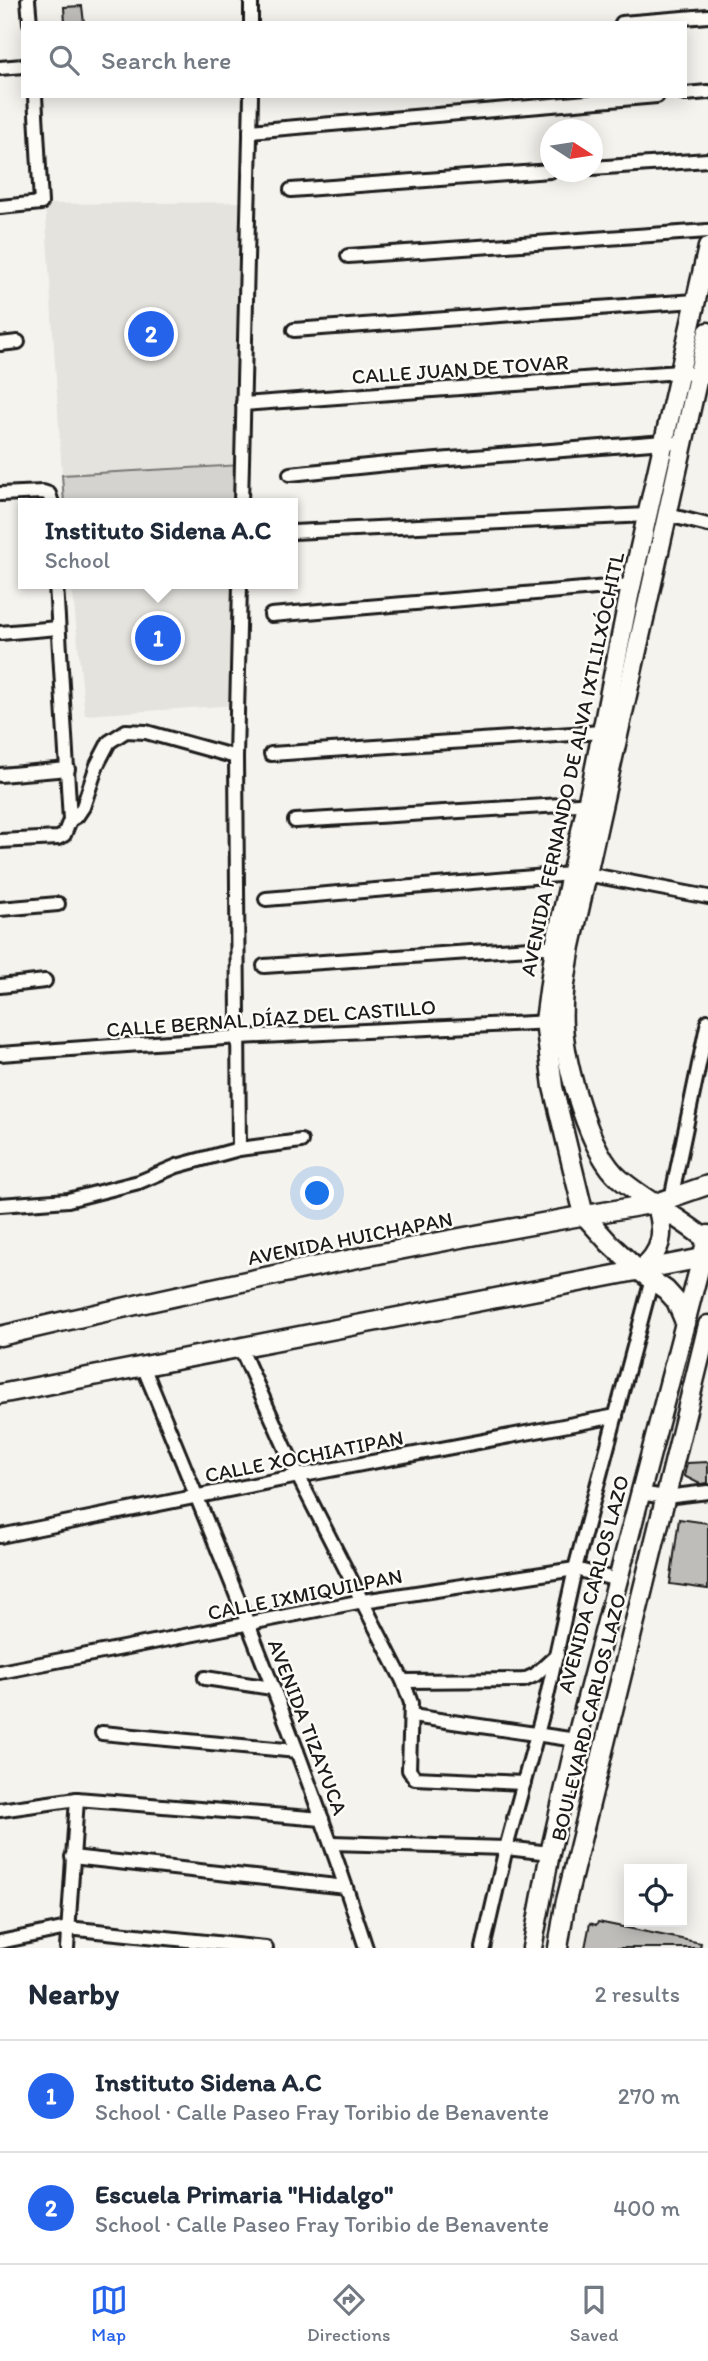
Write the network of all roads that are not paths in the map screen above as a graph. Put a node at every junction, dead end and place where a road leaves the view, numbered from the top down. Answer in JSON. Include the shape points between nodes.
{"nodes":[{"id":1,"x":28,"y":0,"type":"edge"},
{"id":2,"x":251,"y":0,"type":"edge"},
{"id":3,"x":708,"y":16,"type":"edge"},
{"id":4,"x":30,"y":21,"type":"edge"},
{"id":5,"x":251,"y":21,"type":"edge"},
{"id":6,"x":647,"y":21,"type":"edge"},
{"id":7,"x":21,"y":66,"type":"edge"},
{"id":8,"x":0,"y":68,"type":"edge"},
{"id":9,"x":708,"y":93,"type":"edge"},
{"id":10,"x":687,"y":94,"type":"edge"},
{"id":11,"x":35,"y":98,"type":"edge"},
{"id":12,"x":251,"y":98,"type":"edge"},
{"id":13,"x":634,"y":98,"type":"edge"},
{"id":14,"x":250,"y":131,"type":"junction"},
{"id":15,"x":708,"y":160,"type":"edge"},
{"id":16,"x":603,"y":167,"type":"edge"},
{"id":17,"x":540,"y":173,"type":"edge"},
{"id":18,"x":291,"y":191,"type":"dead end"},
{"id":19,"x":0,"y":207,"type":"edge"},
{"id":20,"x":708,"y":231,"type":"edge"},
{"id":21,"x":708,"y":247,"type":"edge"},
{"id":22,"x":348,"y":256,"type":"dead end"},
{"id":23,"x":695,"y":301,"type":"junction"},
{"id":24,"x":294,"y":330,"type":"dead end"},
{"id":25,"x":708,"y":332,"type":"edge"},
{"id":26,"x":18,"y":342,"type":"dead end"},
{"id":27,"x":0,"y":344,"type":"edge"},
{"id":28,"x":706,"y":354,"type":"edge"},
{"id":29,"x":679,"y":372,"type":"junction"},
{"id":30,"x":703,"y":376,"type":"edge"},
{"id":31,"x":243,"y":404,"type":"junction"},
{"id":32,"x":664,"y":442,"type":"junction"},
{"id":33,"x":684,"y":444,"type":"junction"},
{"id":34,"x":290,"y":474,"type":"dead end"},
{"id":35,"x":0,"y":494,"type":"edge"},
{"id":36,"x":50,"y":498,"type":"edge"},
{"id":37,"x":241,"y":498,"type":"edge"},
{"id":38,"x":647,"y":515,"type":"junction"},
{"id":39,"x":668,"y":515,"type":"junction"},
{"id":40,"x":708,"y":525,"type":"edge"},
{"id":41,"x":298,"y":532,"type":"edge"},
{"id":42,"x":631,"y":585,"type":"junction"},
{"id":43,"x":56,"y":589,"type":"edge"},
{"id":44,"x":240,"y":589,"type":"edge"},
{"id":45,"x":271,"y":615,"type":"dead end"},
{"id":46,"x":58,"y":628,"type":"junction"},
{"id":47,"x":0,"y":633,"type":"edge"},
{"id":48,"x":602,"y":732,"type":"junction"},
{"id":49,"x":271,"y":754,"type":"dead end"},
{"id":50,"x":236,"y":757,"type":"junction"},
{"id":51,"x":68,"y":769,"type":"junction"},
{"id":52,"x":0,"y":775,"type":"edge"},
{"id":53,"x":596,"y":803,"type":"junction"},
{"id":54,"x":70,"y":820,"type":"junction"},
{"id":55,"x":295,"y":821,"type":"dead end"},
{"id":56,"x":0,"y":841,"type":"edge"},
{"id":57,"x":579,"y":874,"type":"junction"},
{"id":58,"x":708,"y":897,"type":"edge"},
{"id":59,"x":267,"y":899,"type":"dead end"},
{"id":60,"x":58,"y":904,"type":"dead end"},
{"id":61,"x":0,"y":909,"type":"edge"},
{"id":62,"x":563,"y":946,"type":"junction"},
{"id":63,"x":264,"y":966,"type":"dead end"},
{"id":64,"x":45,"y":981,"type":"dead end"},
{"id":65,"x":0,"y":986,"type":"edge"},
{"id":66,"x":708,"y":1021,"type":"edge"},
{"id":67,"x":554,"y":1023,"type":"junction"},
{"id":68,"x":239,"y":1037,"type":"junction"},
{"id":69,"x":0,"y":1054,"type":"edge"},
{"id":70,"x":301,"y":1141,"type":"dead end"},
{"id":71,"x":239,"y":1149,"type":"junction"},
{"id":72,"x":708,"y":1185,"type":"edge"},
{"id":73,"x":669,"y":1199,"type":"junction"},
{"id":74,"x":0,"y":1205,"type":"edge"},
{"id":75,"x":584,"y":1215,"type":"junction"},
{"id":76,"x":704,"y":1249,"type":"edge"},
{"id":77,"x":652,"y":1272,"type":"junction"},
{"id":78,"x":685,"y":1322,"type":"junction"},
{"id":79,"x":708,"y":1325,"type":"edge"},
{"id":80,"x":0,"y":1336,"type":"edge"},
{"id":81,"x":240,"y":1347,"type":"junction"},
{"id":82,"x":143,"y":1366,"type":"junction"},
{"id":83,"x":0,"y":1394,"type":"edge"},
{"id":84,"x":616,"y":1416,"type":"junction"},
{"id":85,"x":298,"y":1476,"type":"junction"},
{"id":86,"x":708,"y":1492,"type":"edge"},
{"id":87,"x":640,"y":1493,"type":"junction"},
{"id":88,"x":197,"y":1497,"type":"junction"},
{"id":89,"x":665,"y":1497,"type":"junction"},
{"id":90,"x":0,"y":1536,"type":"edge"},
{"id":91,"x":578,"y":1569,"type":"junction"},
{"id":92,"x":613,"y":1578,"type":"junction"},
{"id":93,"x":363,"y":1601,"type":"junction"},
{"id":94,"x":250,"y":1624,"type":"junction"},
{"id":95,"x":557,"y":1655,"type":"junction"},
{"id":96,"x":0,"y":1671,"type":"edge"},
{"id":97,"x":205,"y":1678,"type":"dead end"},
{"id":98,"x":272,"y":1688,"type":"junction"},
{"id":99,"x":409,"y":1698,"type":"junction"},
{"id":100,"x":103,"y":1732,"type":"dead end"},
{"id":101,"x":537,"y":1735,"type":"junction"},
{"id":102,"x":576,"y":1740,"type":"junction"},
{"id":103,"x":297,"y":1751,"type":"junction"},
{"id":104,"x":524,"y":1783,"type":"junction"},
{"id":105,"x":77,"y":1799,"type":"junction"},
{"id":106,"x":0,"y":1810,"type":"edge"},
{"id":107,"x":323,"y":1819,"type":"junction"},
{"id":108,"x":331,"y":1843,"type":"junction"},
{"id":109,"x":506,"y":1847,"type":"junction"},
{"id":110,"x":550,"y":1853,"type":"junction"},
{"id":111,"x":72,"y":1857,"type":"junction"},
{"id":112,"x":346,"y":1887,"type":"junction"},
{"id":113,"x":67,"y":1928,"type":"junction"},
{"id":114,"x":0,"y":1942,"type":"edge"},
{"id":115,"x":67,"y":1948,"type":"edge"},
{"id":116,"x":265,"y":1948,"type":"edge"},
{"id":117,"x":366,"y":1948,"type":"edge"},
{"id":118,"x":483,"y":1948,"type":"edge"},
{"id":119,"x":532,"y":1948,"type":"edge"},
{"id":120,"x":558,"y":1948,"type":"edge"}],
"edges":[{"from":1,"to":4,"type":"street"},
{"from":2,"to":5,"type":"street"},
{"from":3,"to":6,"type":"street"},
{"from":7,"to":8,"type":"street"},
{"from":9,"to":10,"type":"street"},
{"from":11,"to":19,"type":"street","via":[[41,203]]},
{"from":12,"to":14,"type":"street"},
{"from":13,"to":14,"type":"street"},
{"from":14,"to":31,"type":"street"},
{"from":15,"to":16,"type":"street"},
{"from":17,"to":18,"type":"street"},
{"from":20,"to":22,"type":"street"},
{"from":21,"to":23,"type":"street","name":"AVENIDA FERNANDO DE ALVA IXTLILXÓCHITL"},
{"from":23,"to":24,"type":"street"},
{"from":23,"to":29,"type":"street","name":"AVENIDA FERNANDO DE ALVA IXTLILXÓCHITL"},
{"from":25,"to":28,"type":"street","name":"AVENIDA FERNANDO DE ALVA IXTLILXÓCHITL"},
{"from":26,"to":27,"type":"street"},
{"from":28,"to":30,"type":"street","name":"AVENIDA FERNANDO DE ALVA IXTLILXÓCHITL"},
{"from":29,"to":30,"type":"street","name":"CALLE JUAN DE TOVAR"},
{"from":29,"to":31,"type":"street","name":"CALLE JUAN DE TOVAR"},
{"from":29,"to":32,"type":"street","name":"AVENIDA FERNANDO DE ALVA IXTLILXÓCHITL"},
{"from":30,"to":33,"type":"street","name":"AVENIDA FERNANDO DE ALVA IXTLILXÓCHITL"},
{"from":31,"to":37,"type":"street"},
{"from":32,"to":33,"type":"street"},
{"from":32,"to":34,"type":"street"},
{"from":32,"to":38,"type":"street","name":"AVENIDA FERNANDO DE ALVA IXTLILXÓCHITL"},
{"from":33,"to":39,"type":"street","name":"AVENIDA FERNANDO DE ALVA IXTLILXÓCHITL"},
{"from":35,"to":36,"type":"street","via":[[38,492]]},
{"from":38,"to":41,"type":"street"},
{"from":38,"to":42,"type":"street","name":"AVENIDA FERNANDO DE ALVA IXTLILXÓCHITL"},
{"from":39,"to":40,"type":"street"},
{"from":39,"to":53,"type":"street","name":"AVENIDA FERNANDO DE ALVA IXTLILXÓCHITL"},
{"from":42,"to":45,"type":"street"},
{"from":42,"to":48,"type":"street","name":"AVENIDA FERNANDO DE ALVA IXTLILXÓCHITL"},
{"from":43,"to":46,"type":"street"},
{"from":44,"to":50,"type":"street"},
{"from":46,"to":47,"type":"street"},
{"from":46,"to":51,"type":"street"},
{"from":48,"to":49,"type":"street"},
{"from":48,"to":53,"type":"street","name":"AVENIDA FERNANDO DE ALVA IXTLILXÓCHITL"},
{"from":50,"to":54,"type":"street","via":[[146,732],[126,731],[109,741],[83,807]]},
{"from":50,"to":68,"type":"street"},
{"from":51,"to":52,"type":"street"},
{"from":51,"to":54,"type":"street"},
{"from":53,"to":55,"type":"street"},
{"from":53,"to":57,"type":"street","name":"AVENIDA FERNANDO DE ALVA IXTLILXÓCHITL"},
{"from":54,"to":56,"type":"street","via":[[58,838]]},
{"from":57,"to":58,"type":"street"},
{"from":57,"to":59,"type":"street"},
{"from":57,"to":62,"type":"street","name":"AVENIDA FERNANDO DE ALVA IXTLILXÓCHITL"},
{"from":60,"to":61,"type":"street"},
{"from":62,"to":63,"type":"street"},
{"from":62,"to":67,"type":"street","name":"AVENIDA FERNANDO DE ALVA IXTLILXÓCHITL"},
{"from":64,"to":65,"type":"street"},
{"from":66,"to":73,"type":"street"},
{"from":67,"to":68,"type":"street","name":"CALLE BERNAL DÍAZ DEL CASTILLO"},
{"from":67,"to":73,"type":"street","name":"AVENIDA FERNANDO DE ALVA IXTLILXÓCHITL","via":[[600,1154],[621,1180]]},
{"from":67,"to":75,"type":"street","name":"AVENIDA FERNANDO DE ALVA IXTLILXÓCHITL","via":[[553,1087]]},
{"from":68,"to":69,"type":"street","name":"CALLE BERNAL DÍAZ DEL CASTILLO"},
{"from":68,"to":71,"type":"street"},
{"from":70,"to":71,"type":"street"},
{"from":71,"to":74,"type":"street","via":[[68,1200]]},
{"from":72,"to":73,"type":"street","name":"AVENIDA HUICHAPAN"},
{"from":73,"to":75,"type":"street","name":"AVENIDA HUICHAPAN"},
{"from":73,"to":76,"type":"street","name":"AVENIDA FERNANDO DE ALVA IXTLILXÓCHITL"},
{"from":73,"to":77,"type":"street","via":[[662,1238],[648,1264]]},
{"from":75,"to":77,"type":"street","name":"AVENIDA FERNANDO DE ALVA IXTLILXÓCHITL","via":[[609,1243]]},
{"from":75,"to":80,"type":"street","name":"AVENIDA HUICHAPAN","via":[[154,1300]]},
{"from":76,"to":77,"type":"street"},
{"from":76,"to":78,"type":"street","name":"AVENIDA CARLOS LAZO"},
{"from":77,"to":78,"type":"street","name":"AVENIDA FERNANDO DE ALVA IXTLILXÓCHITL","via":[[676,1301]]},
{"from":77,"to":81,"type":"street"},
{"from":77,"to":84,"type":"street"},
{"from":78,"to":87,"type":"street","name":"AVENIDA CARLOS LAZO"},
{"from":79,"to":89,"type":"street"},
{"from":81,"to":82,"type":"street"},
{"from":81,"to":85,"type":"street"},
{"from":82,"to":83,"type":"street"},
{"from":82,"to":88,"type":"street","name":"AVENIDA TIZAYUCA"},
{"from":84,"to":85,"type":"street","name":"CALLE XOCHIATIPAN"},
{"from":84,"to":91,"type":"street"},
{"from":85,"to":88,"type":"street","name":"CALLE XOCHIATIPAN"},
{"from":85,"to":93,"type":"street"},
{"from":86,"to":89,"type":"street"},
{"from":87,"to":89,"type":"street"},
{"from":87,"to":92,"type":"street","name":"AVENIDA CARLOS LAZO"},
{"from":88,"to":90,"type":"street","name":"CALLE XOCHIATIPAN"},
{"from":88,"to":94,"type":"street","name":"AVENIDA TIZAYUCA"},
{"from":89,"to":120,"type":"street","name":"BOULEVARD CARLOS LAZO"},
{"from":91,"to":92,"type":"street","name":"CALLE IXMIQUILPAN"},
{"from":91,"to":93,"type":"street","name":"CALLE IXMIQUILPAN"},
{"from":91,"to":95,"type":"street"},
{"from":92,"to":102,"type":"street","name":"AVENIDA CARLOS LAZO"},
{"from":93,"to":94,"type":"street","name":"CALLE IXMIQUILPAN"},
{"from":93,"to":99,"type":"street"},
{"from":94,"to":96,"type":"street","name":"CALLE IXMIQUILPAN"},
{"from":94,"to":98,"type":"street","name":"AVENIDA TIZAYUCA"},
{"from":95,"to":99,"type":"street","via":[[524,1680]]},
{"from":95,"to":101,"type":"street"},
{"from":97,"to":98,"type":"street"},
{"from":98,"to":103,"type":"street","name":"AVENIDA TIZAYUCA"},
{"from":99,"to":101,"type":"street"},
{"from":99,"to":104,"type":"street","via":[[409,1770],[415,1778]]},
{"from":100,"to":103,"type":"street"},
{"from":101,"to":102,"type":"street"},
{"from":101,"to":104,"type":"street"},
{"from":102,"to":110,"type":"street","name":"AVENIDA CARLOS LAZO"},
{"from":103,"to":107,"type":"street","name":"AVENIDA TIZAYUCA"},
{"from":104,"to":109,"type":"street"},
{"from":105,"to":106,"type":"street"},
{"from":105,"to":107,"type":"street"},
{"from":105,"to":111,"type":"street"},
{"from":107,"to":108,"type":"street","name":"AVENIDA TIZAYUCA"},
{"from":108,"to":109,"type":"street"},
{"from":108,"to":112,"type":"street","name":"AVENIDA TIZAYUCA"},
{"from":109,"to":110,"type":"street"},
{"from":109,"to":118,"type":"street"},
{"from":110,"to":119,"type":"street","name":"AVENIDA CARLOS LAZO"},
{"from":111,"to":112,"type":"street"},
{"from":111,"to":113,"type":"street"},
{"from":112,"to":117,"type":"street","name":"AVENIDA TIZAYUCA"},
{"from":113,"to":114,"type":"street"},
{"from":113,"to":115,"type":"street"},
{"from":113,"to":116,"type":"street"}]}
